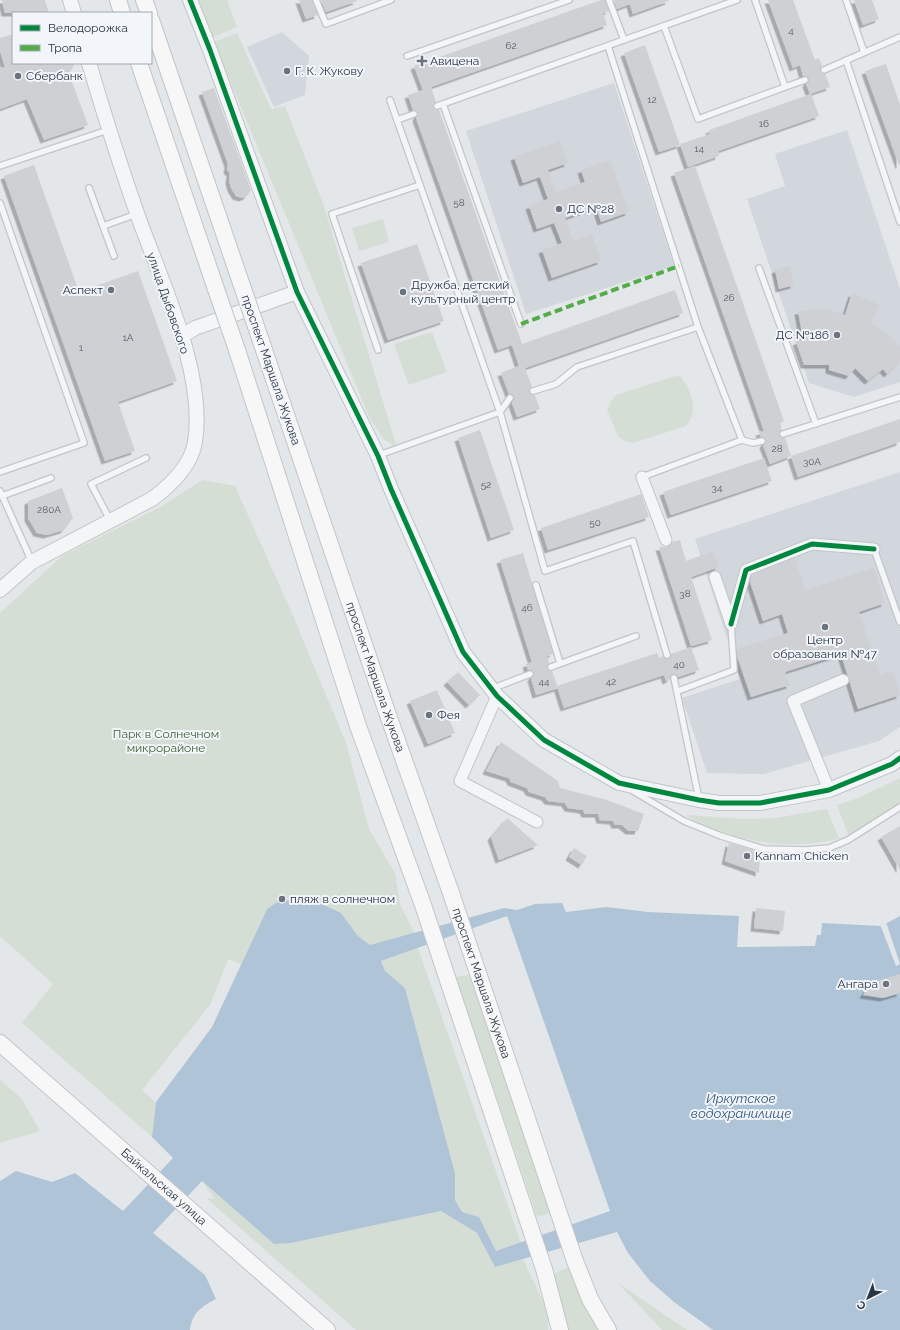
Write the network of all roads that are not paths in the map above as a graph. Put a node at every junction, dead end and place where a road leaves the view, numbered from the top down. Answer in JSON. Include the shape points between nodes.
{"nodes":[{"id":1,"x":70,"y":0,"type":"edge"},
{"id":2,"x":118,"y":0,"type":"edge"},
{"id":3,"x":190,"y":0,"type":"edge"},
{"id":4,"x":316,"y":0,"type":"edge"},
{"id":5,"x":391,"y":0,"type":"edge"},
{"id":6,"x":569,"y":0,"type":"edge"},
{"id":7,"x":609,"y":0,"type":"edge"},
{"id":8,"x":737,"y":0,"type":"edge"},
{"id":9,"x":755,"y":0,"type":"edge"},
{"id":10,"x":846,"y":0,"type":"edge"},
{"id":11,"x":74,"y":12,"type":"edge"},
{"id":12,"x":122,"y":12,"type":"edge"},
{"id":13,"x":152,"y":23,"type":"edge"},
{"id":14,"x":664,"y":26,"type":"junction"},
{"id":15,"x":900,"y":37,"type":"edge"},
{"id":16,"x":624,"y":40,"type":"junction"},
{"id":17,"x":608,"y":46,"type":"junction"},
{"id":18,"x":864,"y":52,"type":"junction"},
{"id":19,"x":407,"y":56,"type":"dead end"},
{"id":20,"x":846,"y":60,"type":"junction"},
{"id":21,"x":89,"y":64,"type":"edge"},
{"id":22,"x":139,"y":64,"type":"edge"},
{"id":23,"x":824,"y":70,"type":"dead end"},
{"id":24,"x":805,"y":80,"type":"dead end"},
{"id":25,"x":785,"y":87,"type":"junction"},
{"id":26,"x":390,"y":100,"type":"dead end"},
{"id":27,"x":414,"y":114,"type":"dead end"},
{"id":28,"x":397,"y":120,"type":"junction"},
{"id":29,"x":108,"y":130,"type":"junction"},
{"id":30,"x":0,"y":166,"type":"edge"},
{"id":31,"x":420,"y":185,"type":"junction"},
{"id":32,"x":89,"y":188,"type":"dead end"},
{"id":33,"x":0,"y":203,"type":"edge"},
{"id":34,"x":137,"y":214,"type":"junction"},
{"id":35,"x":900,"y":222,"type":"edge"},
{"id":36,"x":103,"y":226,"type":"junction"},
{"id":37,"x":114,"y":256,"type":"dead end"},
{"id":38,"x":759,"y":268,"type":"dead end"},
{"id":39,"x":297,"y":292,"type":"junction"},
{"id":40,"x":521,"y":324,"type":"dead end"},
{"id":41,"x":698,"y":327,"type":"junction"},
{"id":42,"x":182,"y":336,"type":"junction"},
{"id":43,"x":378,"y":350,"type":"dead end"},
{"id":44,"x":533,"y":391,"type":"dead end"},
{"id":45,"x":900,"y":397,"type":"edge"},
{"id":46,"x":510,"y":398,"type":"dead end"},
{"id":47,"x":500,"y":412,"type":"junction"},
{"id":48,"x":816,"y":424,"type":"junction"},
{"id":49,"x":783,"y":434,"type":"dead end"},
{"id":50,"x":742,"y":440,"type":"junction"},
{"id":51,"x":762,"y":440,"type":"dead end"},
{"id":52,"x":378,"y":456,"type":"junction"},
{"id":53,"x":146,"y":458,"type":"dead end"},
{"id":54,"x":0,"y":472,"type":"edge"},
{"id":55,"x":642,"y":476,"type":"joint"},
{"id":56,"x":51,"y":478,"type":"dead end"},
{"id":57,"x":1,"y":494,"type":"edge"},
{"id":58,"x":110,"y":521,"type":"junction"},
{"id":59,"x":666,"y":540,"type":"dead end"},
{"id":60,"x":874,"y":549,"type":"joint"},
{"id":61,"x":32,"y":562,"type":"junction"},
{"id":62,"x":715,"y":577,"type":"dead end"},
{"id":63,"x":536,"y":585,"type":"dead end"},
{"id":64,"x":0,"y":590,"type":"edge"},
{"id":65,"x":900,"y":622,"type":"edge"},
{"id":66,"x":731,"y":624,"type":"junction"},
{"id":67,"x":636,"y":636,"type":"dead end"},
{"id":68,"x":667,"y":655,"type":"dead end"},
{"id":69,"x":560,"y":663,"type":"junction"},
{"id":70,"x":551,"y":667,"type":"dead end"},
{"id":71,"x":530,"y":674,"type":"dead end"},
{"id":72,"x":674,"y":678,"type":"dead end"},
{"id":73,"x":842,"y":680,"type":"dead end"},
{"id":74,"x":678,"y":691,"type":"junction"},
{"id":75,"x":494,"y":692,"type":"junction"},
{"id":76,"x":900,"y":758,"type":"edge"},
{"id":77,"x":618,"y":783,"type":"junction"},
{"id":78,"x":829,"y":790,"type":"junction"},
{"id":79,"x":699,"y":800,"type":"junction"},
{"id":80,"x":900,"y":807,"type":"edge"},
{"id":81,"x":537,"y":822,"type":"dead end"},
{"id":82,"x":0,"y":1043,"type":"edge"},
{"id":83,"x":327,"y":1330,"type":"edge"},
{"id":84,"x":560,"y":1330,"type":"edge"},
{"id":85,"x":608,"y":1330,"type":"edge"}],
"edges":[{"from":1,"to":11,"type":"street"},
{"from":2,"to":12,"type":"main road"},
{"from":3,"to":39,"type":"street"},
{"from":4,"to":5,"type":"lane","via":[[326,24]]},
{"from":6,"to":19,"type":"lane"},
{"from":7,"to":16,"type":"lane"},
{"from":8,"to":14,"type":"lane"},
{"from":9,"to":25,"type":"lane"},
{"from":10,"to":18,"type":"lane"},
{"from":13,"to":85,"type":"main road","name":"проспект Маршала Жукова","bridge":true,"via":[[575,1261],[590,1299]]},
{"from":14,"to":16,"type":"lane"},
{"from":14,"to":25,"type":"lane","via":[[698,119]]},
{"from":15,"to":18,"type":"lane"},
{"from":16,"to":17,"type":"lane"},
{"from":17,"to":40,"type":"lane","via":[[440,105]]},
{"from":17,"to":41,"type":"lane"},
{"from":18,"to":20,"type":"lane"},
{"from":20,"to":23,"type":"lane"},
{"from":20,"to":35,"type":"lane"},
{"from":21,"to":29,"type":"street","name":"улица Дыбовского"},
{"from":22,"to":84,"type":"main road","bridge":true,"via":[[237,350],[354,711],[528,1220]]},
{"from":24,"to":25,"type":"lane"},
{"from":26,"to":28,"type":"lane"},
{"from":27,"to":28,"type":"lane"},
{"from":28,"to":31,"type":"lane"},
{"from":29,"to":30,"type":"lane"},
{"from":29,"to":34,"type":"street","name":"улица Дыбовского"},
{"from":31,"to":43,"type":"lane","via":[[332,214]]},
{"from":31,"to":47,"type":"lane"},
{"from":32,"to":36,"type":"lane"},
{"from":33,"to":54,"type":"lane","via":[[84,443]]},
{"from":34,"to":36,"type":"lane"},
{"from":34,"to":42,"type":"street","name":"улица Дыбовского"},
{"from":36,"to":37,"type":"lane"},
{"from":38,"to":48,"type":"lane"},
{"from":39,"to":42,"type":"street","via":[[195,328]]},
{"from":39,"to":52,"type":"street"},
{"from":41,"to":44,"type":"lane","via":[[577,367],[556,384]]},
{"from":41,"to":50,"type":"lane"},
{"from":42,"to":58,"type":"street","name":"улица Дыбовского","via":[[197,411],[190,458],[165,489]]},
{"from":45,"to":48,"type":"lane"},
{"from":46,"to":47,"type":"lane"},
{"from":47,"to":52,"type":"lane"},
{"from":47,"to":68,"type":"lane","via":[[545,571],[633,541]]},
{"from":48,"to":49,"type":"lane"},
{"from":50,"to":51,"type":"lane","via":[[753,443]]},
{"from":50,"to":55,"type":"lane"},
{"from":52,"to":75,"type":"street","via":[[463,652]]},
{"from":53,"to":58,"type":"lane","via":[[91,484]]},
{"from":55,"to":59,"type":"street"},
{"from":56,"to":57,"type":"lane"},
{"from":57,"to":61,"type":"lane"},
{"from":58,"to":61,"type":"street","name":"улица Дыбовского"},
{"from":60,"to":65,"type":"lane"},
{"from":60,"to":66,"type":"street","via":[[812,544],[746,570]]},
{"from":61,"to":64,"type":"street","name":"улица Дыбовского"},
{"from":62,"to":66,"type":"street"},
{"from":63,"to":69,"type":"lane"},
{"from":66,"to":74,"type":"lane","via":[[734,670]]},
{"from":67,"to":69,"type":"lane"},
{"from":69,"to":70,"type":"lane"},
{"from":71,"to":75,"type":"lane"},
{"from":72,"to":74,"type":"lane"},
{"from":73,"to":78,"type":"street","via":[[793,701]]},
{"from":74,"to":79,"type":"lane"},
{"from":75,"to":77,"type":"street","via":[[544,740]]},
{"from":75,"to":81,"type":"street","via":[[484,730],[460,781]]},
{"from":76,"to":78,"type":"street","via":[[892,764]]},
{"from":77,"to":79,"type":"street"},
{"from":77,"to":80,"type":"lane","via":[[684,820],[721,836],[764,849],[829,848],[848,840]]},
{"from":78,"to":79,"type":"street","via":[[760,803],[719,803]]},
{"from":82,"to":83,"type":"main road","name":"Байкальская улица"}]}
